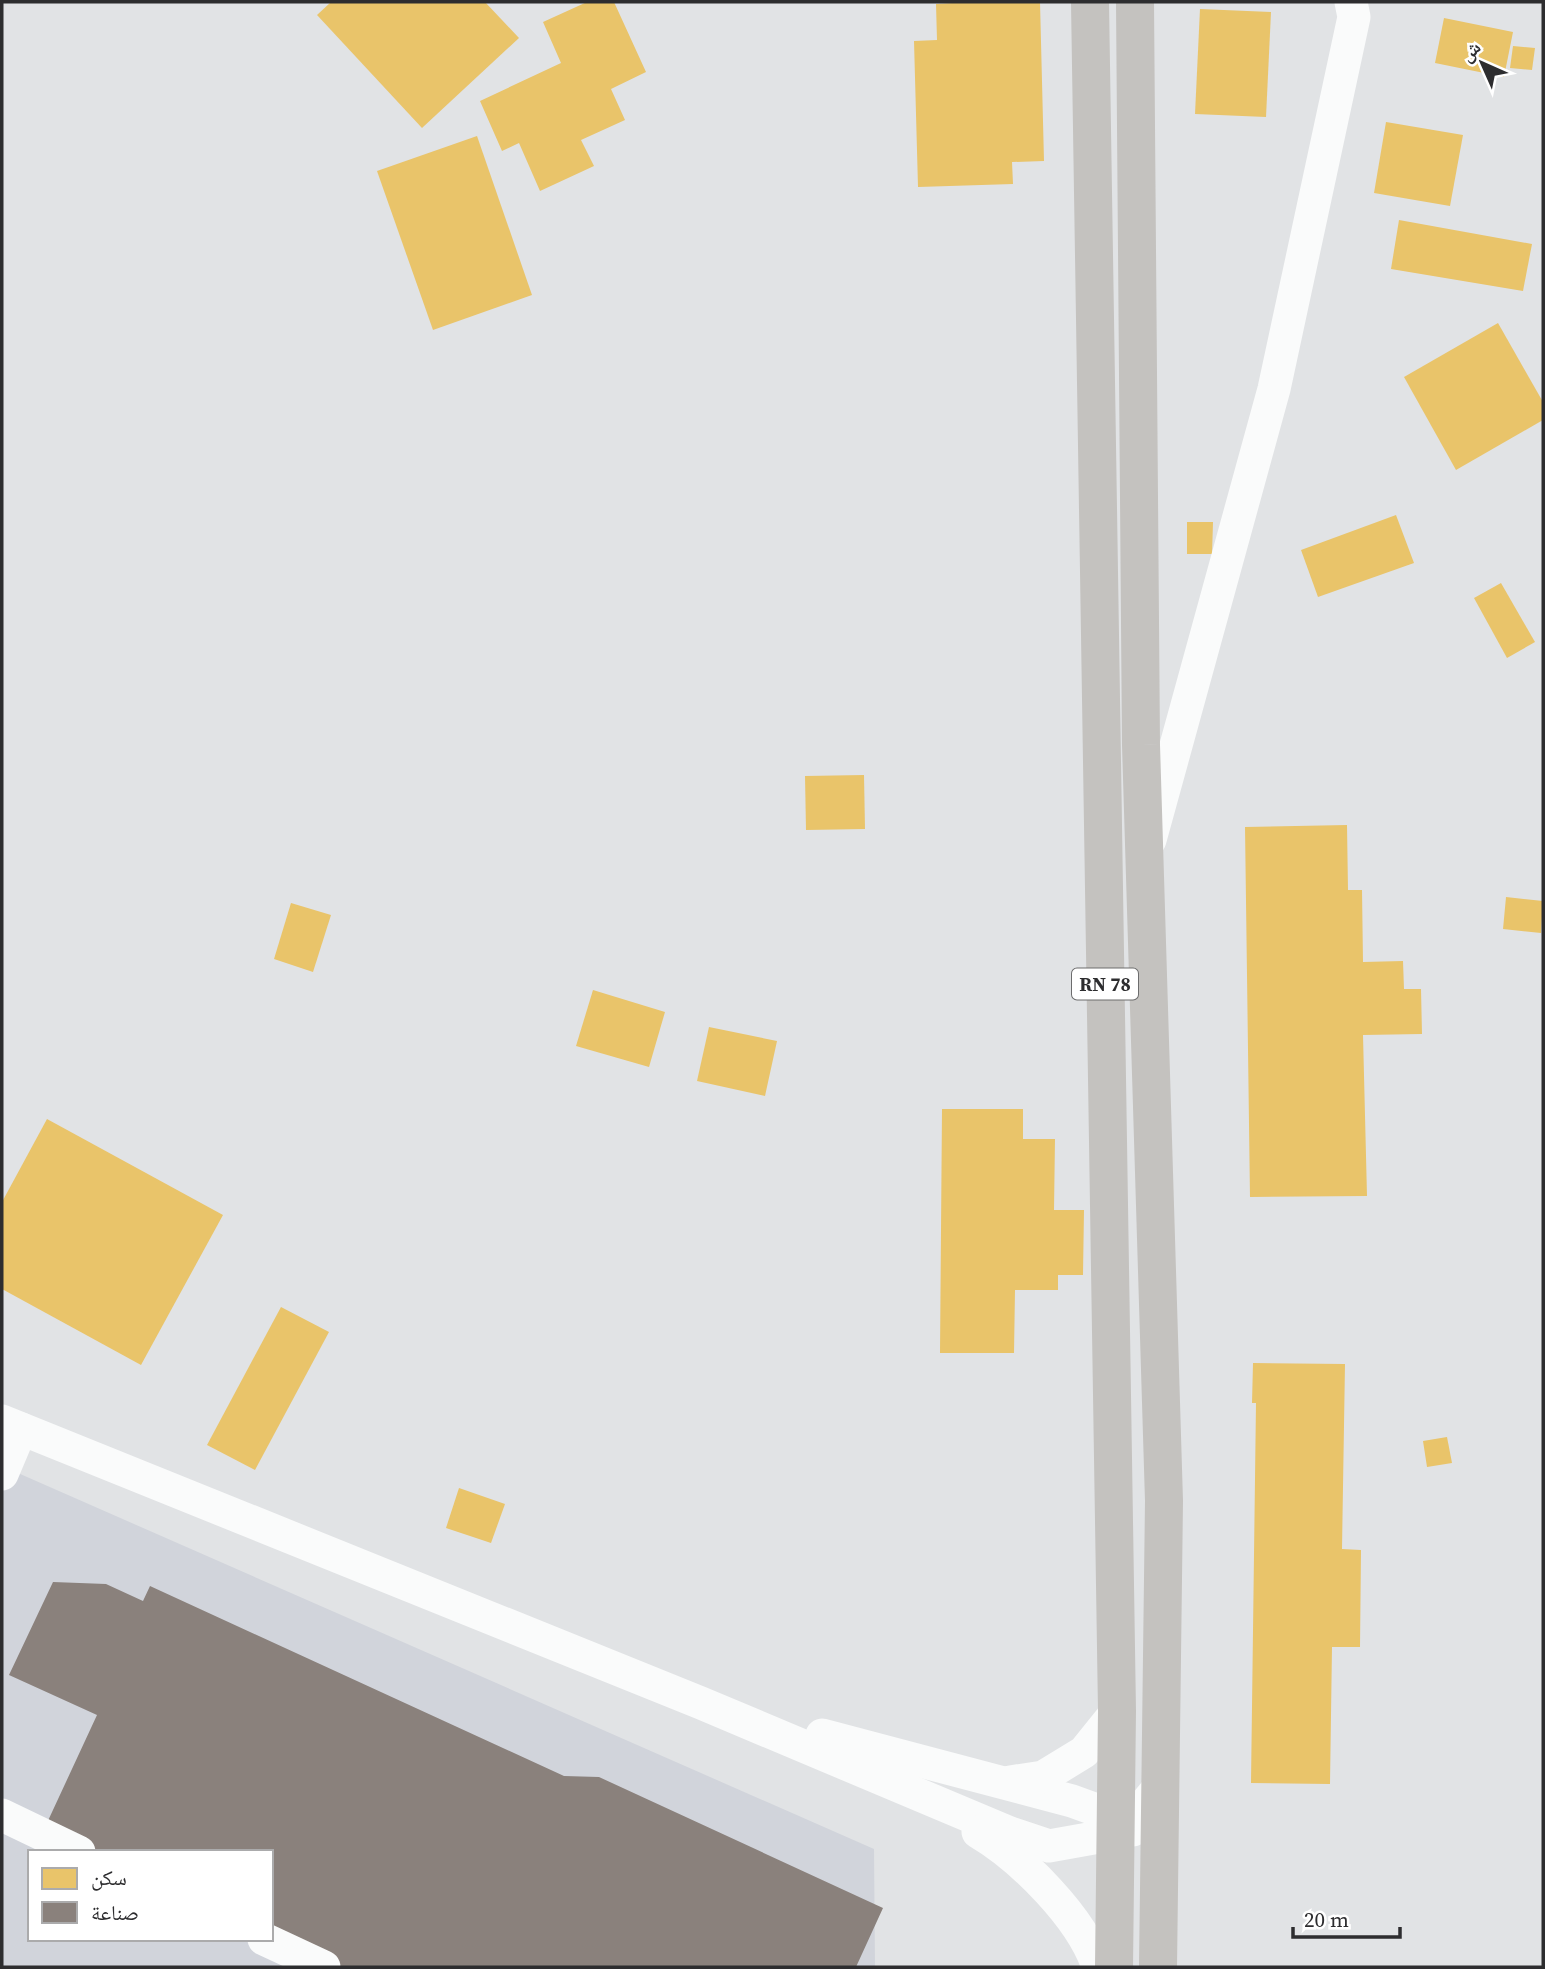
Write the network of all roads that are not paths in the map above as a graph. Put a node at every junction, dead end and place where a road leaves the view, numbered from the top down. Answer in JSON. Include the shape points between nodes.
{"nodes":[{"id":1,"x":1090,"y":2,"type":"edge"},
{"id":2,"x":1135,"y":2,"type":"edge"},
{"id":3,"x":1351,"y":2,"type":"edge"},
{"id":4,"x":1144,"y":859,"type":"junction"},
{"id":5,"x":12,"y":1425,"type":"edge"},
{"id":6,"x":2,"y":1474,"type":"edge"},
{"id":7,"x":701,"y":1703,"type":"junction"},
{"id":8,"x":1117,"y":1711,"type":"junction"},
{"id":9,"x":1001,"y":1783,"type":"junction"},
{"id":10,"x":1160,"y":1786,"type":"junction"},
{"id":11,"x":904,"y":1788,"type":"junction"},
{"id":12,"x":2,"y":1815,"type":"edge"},
{"id":13,"x":1119,"y":1825,"type":"junction"},
{"id":14,"x":75,"y":1850,"type":"edge"},
{"id":15,"x":1159,"y":1866,"type":"junction"},
{"id":16,"x":268,"y":1941,"type":"edge"},
{"id":17,"x":324,"y":1967,"type":"edge"},
{"id":18,"x":1098,"y":1967,"type":"edge"},
{"id":19,"x":1114,"y":1967,"type":"edge"},
{"id":20,"x":1158,"y":1967,"type":"edge"}],
"edges":[{"from":1,"to":8,"type":"main road","number":"RN 78"},
{"from":2,"to":4,"type":"main road"},
{"from":3,"to":4,"type":"street","via":[[1354,17],[1274,388]]},
{"from":4,"to":10,"type":"main road","via":[[1164,1501]]},
{"from":5,"to":6,"type":"street"},
{"from":5,"to":7,"type":"street"},
{"from":7,"to":9,"type":"street"},
{"from":7,"to":11,"type":"street"},
{"from":8,"to":9,"type":"street","via":[[1084,1752],[1043,1777]]},
{"from":8,"to":13,"type":"main road","number":"RN 78"},
{"from":9,"to":13,"type":"street","via":[[1072,1801]]},
{"from":10,"to":13,"type":"street"},
{"from":10,"to":15,"type":"main road"},
{"from":11,"to":13,"type":"street","via":[[1049,1846]]},
{"from":11,"to":18,"type":"street","via":[[995,1842],[1049,1891],[1092,1949]]},
{"from":12,"to":14,"type":"street"},
{"from":13,"to":15,"type":"street","via":[[1128,1824]]},
{"from":13,"to":19,"type":"main road","number":"RN 78"},
{"from":15,"to":20,"type":"main road"},
{"from":16,"to":17,"type":"street"}]}
